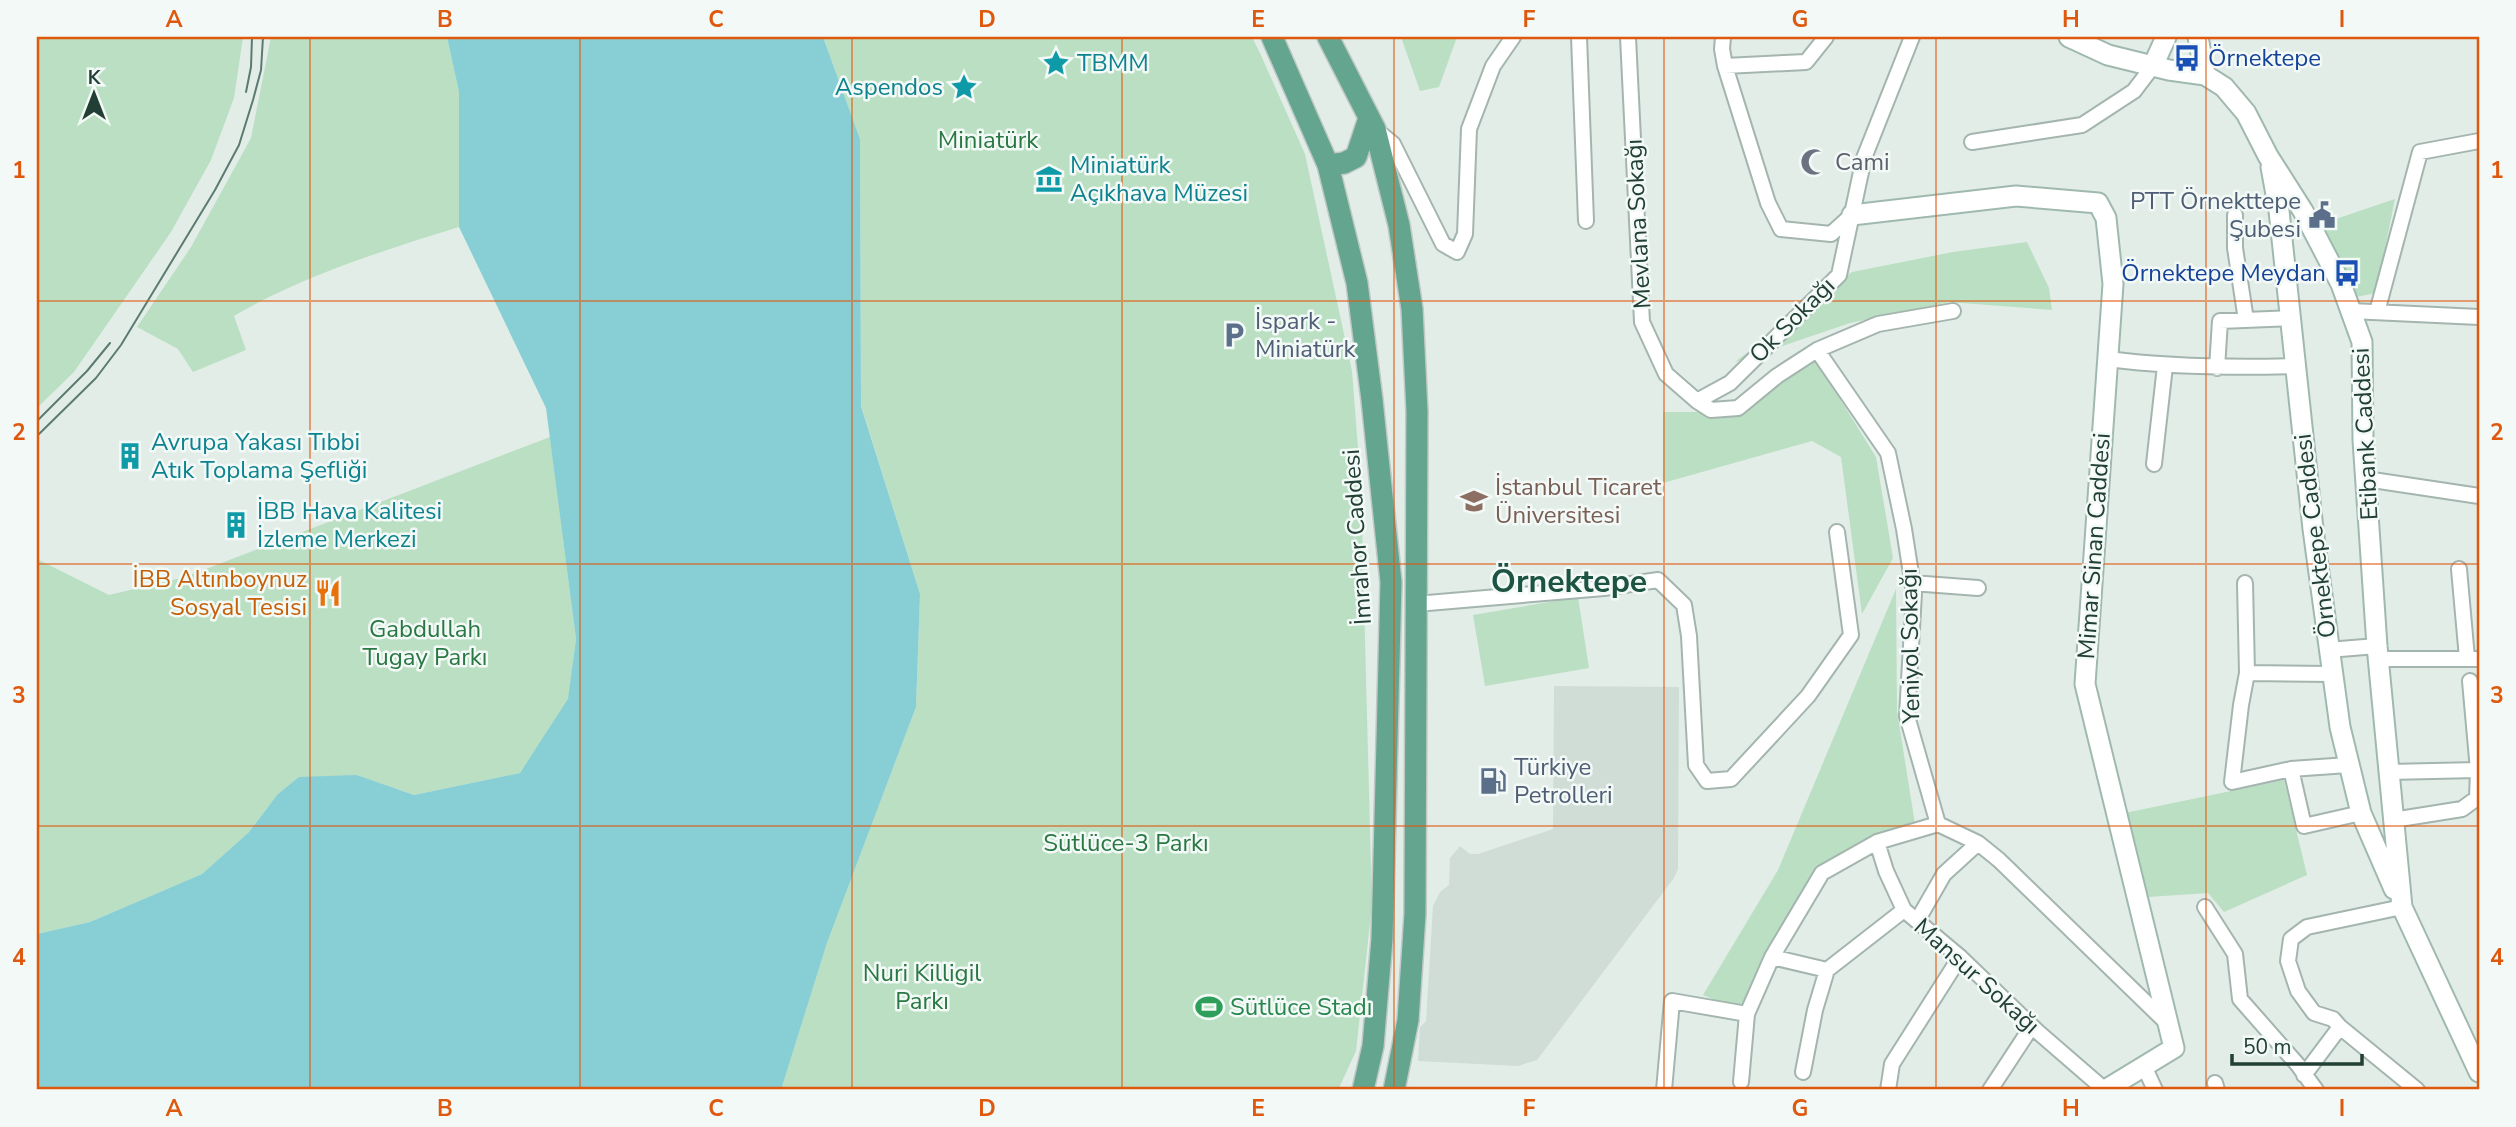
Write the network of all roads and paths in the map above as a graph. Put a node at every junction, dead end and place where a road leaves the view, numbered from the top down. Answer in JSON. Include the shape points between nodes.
{"nodes":[{"id":1,"x":1273,"y":37,"type":"edge"},
{"id":2,"x":1328,"y":37,"type":"edge"},
{"id":3,"x":1507,"y":37,"type":"edge"},
{"id":4,"x":1513,"y":37,"type":"edge"},
{"id":5,"x":1579,"y":37,"type":"edge"},
{"id":6,"x":1628,"y":37,"type":"edge"},
{"id":7,"x":1723,"y":37,"type":"edge"},
{"id":8,"x":1826,"y":37,"type":"edge"},
{"id":9,"x":1912,"y":37,"type":"edge"},
{"id":10,"x":2069,"y":37,"type":"edge"},
{"id":11,"x":2166,"y":37,"type":"edge"},
{"id":12,"x":2198,"y":37,"type":"edge"},
{"id":13,"x":1493,"y":66,"type":"junction"},
{"id":14,"x":1725,"y":66,"type":"junction"},
{"id":15,"x":2153,"y":66,"type":"junction"},
{"id":16,"x":2206,"y":75,"type":"junction"},
{"id":17,"x":1372,"y":124,"type":"junction"},
{"id":18,"x":2479,"y":141,"type":"edge"},
{"id":19,"x":1972,"y":142,"type":"dead end"},
{"id":20,"x":2268,"y":156,"type":"junction"},
{"id":21,"x":1328,"y":165,"type":"junction"},
{"id":22,"x":2279,"y":211,"type":"junction"},
{"id":23,"x":2303,"y":211,"type":"junction"},
{"id":24,"x":1852,"y":215,"type":"junction"},
{"id":25,"x":2235,"y":215,"type":"dead end"},
{"id":26,"x":1586,"y":222,"type":"dead end"},
{"id":27,"x":1954,"y":311,"type":"dead end"},
{"id":28,"x":2351,"y":311,"type":"junction"},
{"id":29,"x":2377,"y":312,"type":"junction"},
{"id":30,"x":2479,"y":317,"type":"edge"},
{"id":31,"x":2292,"y":318,"type":"junction"},
{"id":32,"x":2246,"y":320,"type":"junction"},
{"id":33,"x":1817,"y":350,"type":"junction"},
{"id":34,"x":2107,"y":359,"type":"junction"},
{"id":35,"x":2165,"y":366,"type":"junction"},
{"id":36,"x":2296,"y":366,"type":"junction"},
{"id":37,"x":2217,"y":368,"type":"junction"},
{"id":38,"x":1697,"y":401,"type":"junction"},
{"id":39,"x":2154,"y":464,"type":"dead end"},
{"id":40,"x":2366,"y":479,"type":"junction"},
{"id":41,"x":2479,"y":496,"type":"edge"},
{"id":42,"x":1417,"y":519,"type":"junction"},
{"id":43,"x":1385,"y":523,"type":"junction"},
{"id":44,"x":1837,"y":532,"type":"dead end"},
{"id":45,"x":2459,"y":569,"type":"dead end"},
{"id":46,"x":1912,"y":583,"type":"junction"},
{"id":47,"x":2245,"y":583,"type":"dead end"},
{"id":48,"x":1978,"y":588,"type":"dead end"},
{"id":49,"x":1416,"y":604,"type":"junction"},
{"id":50,"x":2328,"y":650,"type":"junction"},
{"id":51,"x":2378,"y":652,"type":"junction"},
{"id":52,"x":2473,"y":658,"type":"edge"},
{"id":53,"x":2247,"y":673,"type":"junction"},
{"id":54,"x":2331,"y":674,"type":"junction"},
{"id":55,"x":2470,"y":681,"type":"dead end"},
{"id":56,"x":2348,"y":765,"type":"junction"},
{"id":57,"x":2291,"y":769,"type":"junction"},
{"id":58,"x":2478,"y":770,"type":"edge"},
{"id":59,"x":2388,"y":772,"type":"junction"},
{"id":60,"x":2478,"y":798,"type":"edge"},
{"id":61,"x":2361,"y":813,"type":"junction"},
{"id":62,"x":2393,"y":813,"type":"junction"},
{"id":63,"x":1938,"y":824,"type":"junction"},
{"id":64,"x":1878,"y":842,"type":"junction"},
{"id":65,"x":1979,"y":842,"type":"junction"},
{"id":66,"x":2205,"y":907,"type":"dead end"},
{"id":67,"x":2402,"y":907,"type":"junction"},
{"id":68,"x":1904,"y":910,"type":"junction"},
{"id":69,"x":1917,"y":921,"type":"junction"},
{"id":70,"x":1772,"y":957,"type":"junction"},
{"id":71,"x":1960,"y":957,"type":"junction"},
{"id":72,"x":1827,"y":970,"type":"junction"},
{"id":73,"x":1747,"y":1014,"type":"junction"},
{"id":74,"x":2167,"y":1023,"type":"junction"},
{"id":75,"x":2032,"y":1026,"type":"junction"},
{"id":76,"x":2340,"y":1027,"type":"junction"},
{"id":77,"x":2144,"y":1066,"type":"junction"},
{"id":78,"x":1804,"y":1072,"type":"dead end"},
{"id":79,"x":2479,"y":1072,"type":"edge"},
{"id":80,"x":2304,"y":1074,"type":"junction"},
{"id":81,"x":1741,"y":1082,"type":"dead end"},
{"id":82,"x":1363,"y":1090,"type":"edge"},
{"id":83,"x":1394,"y":1090,"type":"edge"},
{"id":84,"x":1664,"y":1090,"type":"edge"},
{"id":85,"x":1888,"y":1090,"type":"edge"},
{"id":86,"x":1990,"y":1090,"type":"edge"},
{"id":87,"x":2105,"y":1090,"type":"edge"},
{"id":88,"x":2155,"y":1090,"type":"edge"},
{"id":89,"x":2316,"y":1090,"type":"edge"},
{"id":90,"x":2417,"y":1090,"type":"edge"}],
"edges":[{"from":1,"to":21,"type":"main road","name":"İmrahor Caddesi"},
{"from":2,"to":17,"type":"main road"},
{"from":3,"to":13,"type":"street"},
{"from":4,"to":13,"type":"street"},
{"from":5,"to":26,"type":"street"},
{"from":6,"to":38,"type":"street","name":"Mevlana Sokağı","via":[[1642,322],[1666,374]]},
{"from":7,"to":14,"type":"street"},
{"from":8,"to":14,"type":"street","via":[[1806,62]]},
{"from":9,"to":24,"type":"street","name":"Ok Sokağı","via":[[1864,158]]},
{"from":10,"to":15,"type":"main road","via":[[2108,55]]},
{"from":11,"to":15,"type":"main road"},
{"from":12,"to":16,"type":"main road"},
{"from":13,"to":17,"type":"street","via":[[1469,130],[1465,234],[1457,252],[1443,244],[1393,144]]},
{"from":14,"to":24,"type":"street","via":[[1768,203],[1781,229],[1831,234]]},
{"from":15,"to":16,"type":"main road"},
{"from":15,"to":19,"type":"street","via":[[2134,91],[2082,125]]},
{"from":16,"to":20,"type":"main road","name":"Etibank Caddesi","via":[[2224,87],[2246,113]]},
{"from":17,"to":21,"type":"main road","via":[[1356,156]]},
{"from":17,"to":42,"type":"main road","via":[[1398,225],[1412,309]]},
{"from":18,"to":29,"type":"street","via":[[2420,152]]},
{"from":20,"to":22,"type":"main road","name":"Örnektepe Caddesi"},
{"from":20,"to":23,"type":"main road","name":"Etibank Caddesi"},
{"from":21,"to":43,"type":"main road","name":"İmrahor Caddesi","via":[[1357,283]]},
{"from":22,"to":23,"type":"main road"},
{"from":22,"to":31,"type":"main road","name":"Örnektepe Caddesi"},
{"from":23,"to":28,"type":"main road","name":"Etibank Caddesi"},
{"from":24,"to":34,"type":"main road","name":"Mimar Sinan Caddesi","via":[[2016,196],[2098,202],[2106,218],[2113,284]]},
{"from":24,"to":38,"type":"street","name":"Ok Sokağı","via":[[1839,275],[1730,383]]},
{"from":25,"to":32,"type":"street"},
{"from":27,"to":33,"type":"street","name":"Mevlana Sokağı","via":[[1878,324]]},
{"from":28,"to":29,"type":"street"},
{"from":28,"to":40,"type":"main road","name":"Etibank Caddesi","via":[[2362,342]]},
{"from":29,"to":30,"type":"street"},
{"from":31,"to":32,"type":"street"},
{"from":31,"to":36,"type":"main road","name":"Örnektepe Caddesi"},
{"from":32,"to":37,"type":"street","via":[[2220,321]]},
{"from":33,"to":38,"type":"street","name":"Mevlana Sokağı","via":[[1738,408],[1711,410]]},
{"from":33,"to":46,"type":"street","name":"Yeniyol Sokağı","via":[[1888,453]]},
{"from":34,"to":35,"type":"street"},
{"from":34,"to":74,"type":"main road","name":"Mimar Sinan Caddesi","via":[[2085,684]]},
{"from":35,"to":37,"type":"street"},
{"from":35,"to":39,"type":"street"},
{"from":36,"to":37,"type":"street"},
{"from":36,"to":50,"type":"main road","name":"Örnektepe Caddesi"},
{"from":40,"to":41,"type":"street"},
{"from":40,"to":51,"type":"main road","name":"Etibank Caddesi"},
{"from":42,"to":43,"type":"main road"},
{"from":42,"to":49,"type":"main road"},
{"from":43,"to":82,"type":"main road","name":"İmrahor Caddesi","via":[[1391,582],[1382,939],[1373,1046]]},
{"from":44,"to":49,"type":"street","via":[[1851,635],[1808,696],[1731,779],[1707,781],[1696,765],[1684,605],[1658,580]]},
{"from":45,"to":52,"type":"street"},
{"from":46,"to":48,"type":"street"},
{"from":46,"to":63,"type":"street","name":"Yeniyol Sokağı","via":[[1907,716]]},
{"from":47,"to":53,"type":"street"},
{"from":49,"to":83,"type":"main road","via":[[1415,914],[1408,1020]]},
{"from":50,"to":51,"type":"street"},
{"from":50,"to":54,"type":"main road","name":"Örnektepe Caddesi"},
{"from":51,"to":52,"type":"street"},
{"from":51,"to":59,"type":"main road","name":"Etibank Caddesi"},
{"from":53,"to":54,"type":"street"},
{"from":53,"to":57,"type":"street","via":[[2232,782]]},
{"from":54,"to":56,"type":"main road","name":"Örnektepe Caddesi"},
{"from":55,"to":58,"type":"street"},
{"from":56,"to":57,"type":"street"},
{"from":56,"to":61,"type":"main road","name":"Örnektepe Caddesi"},
{"from":57,"to":61,"type":"street","via":[[2304,825]]},
{"from":58,"to":59,"type":"street"},
{"from":58,"to":60,"type":"street"},
{"from":59,"to":62,"type":"main road","name":"Etibank Caddesi"},
{"from":60,"to":62,"type":"street","via":[[2462,809]]},
{"from":61,"to":62,"type":"main road"},
{"from":61,"to":67,"type":"main road","name":"Örnektepe Caddesi"},
{"from":62,"to":67,"type":"main road","name":"Etibank Caddesi"},
{"from":63,"to":64,"type":"street"},
{"from":63,"to":65,"type":"street"},
{"from":64,"to":68,"type":"street","name":"Mansur Sokağı"},
{"from":64,"to":70,"type":"street","via":[[1822,873]]},
{"from":65,"to":69,"type":"street","via":[[1944,874]]},
{"from":65,"to":74,"type":"street"},
{"from":66,"to":80,"type":"street","via":[[2235,954],[2240,999]]},
{"from":67,"to":76,"type":"street","via":[[2307,927],[2291,939],[2288,961],[2298,991],[2314,1013],[2333,1019]]},
{"from":67,"to":79,"type":"main road","name":"Etibank Caddesi"},
{"from":68,"to":69,"type":"street","name":"Mansur Sokağı"},
{"from":68,"to":72,"type":"street"},
{"from":69,"to":71,"type":"street","name":"Mansur Sokağı"},
{"from":70,"to":72,"type":"street"},
{"from":70,"to":73,"type":"street"},
{"from":71,"to":75,"type":"street","name":"Mansur Sokağı"},
{"from":71,"to":85,"type":"street","via":[[1892,1064]]},
{"from":72,"to":78,"type":"street"},
{"from":73,"to":81,"type":"street"},
{"from":73,"to":84,"type":"street","via":[[1672,1001]]},
{"from":74,"to":77,"type":"main road","name":"Mimar Sinan Caddesi","via":[[2174,1048]]},
{"from":75,"to":86,"type":"street"},
{"from":75,"to":87,"type":"street","name":"Mansur Sokağı"},
{"from":76,"to":80,"type":"street"},
{"from":76,"to":90,"type":"street"},
{"from":77,"to":87,"type":"main road","name":"Mimar Sinan Caddesi"},
{"from":77,"to":88,"type":"street"},
{"from":80,"to":89,"type":"street"}]}
